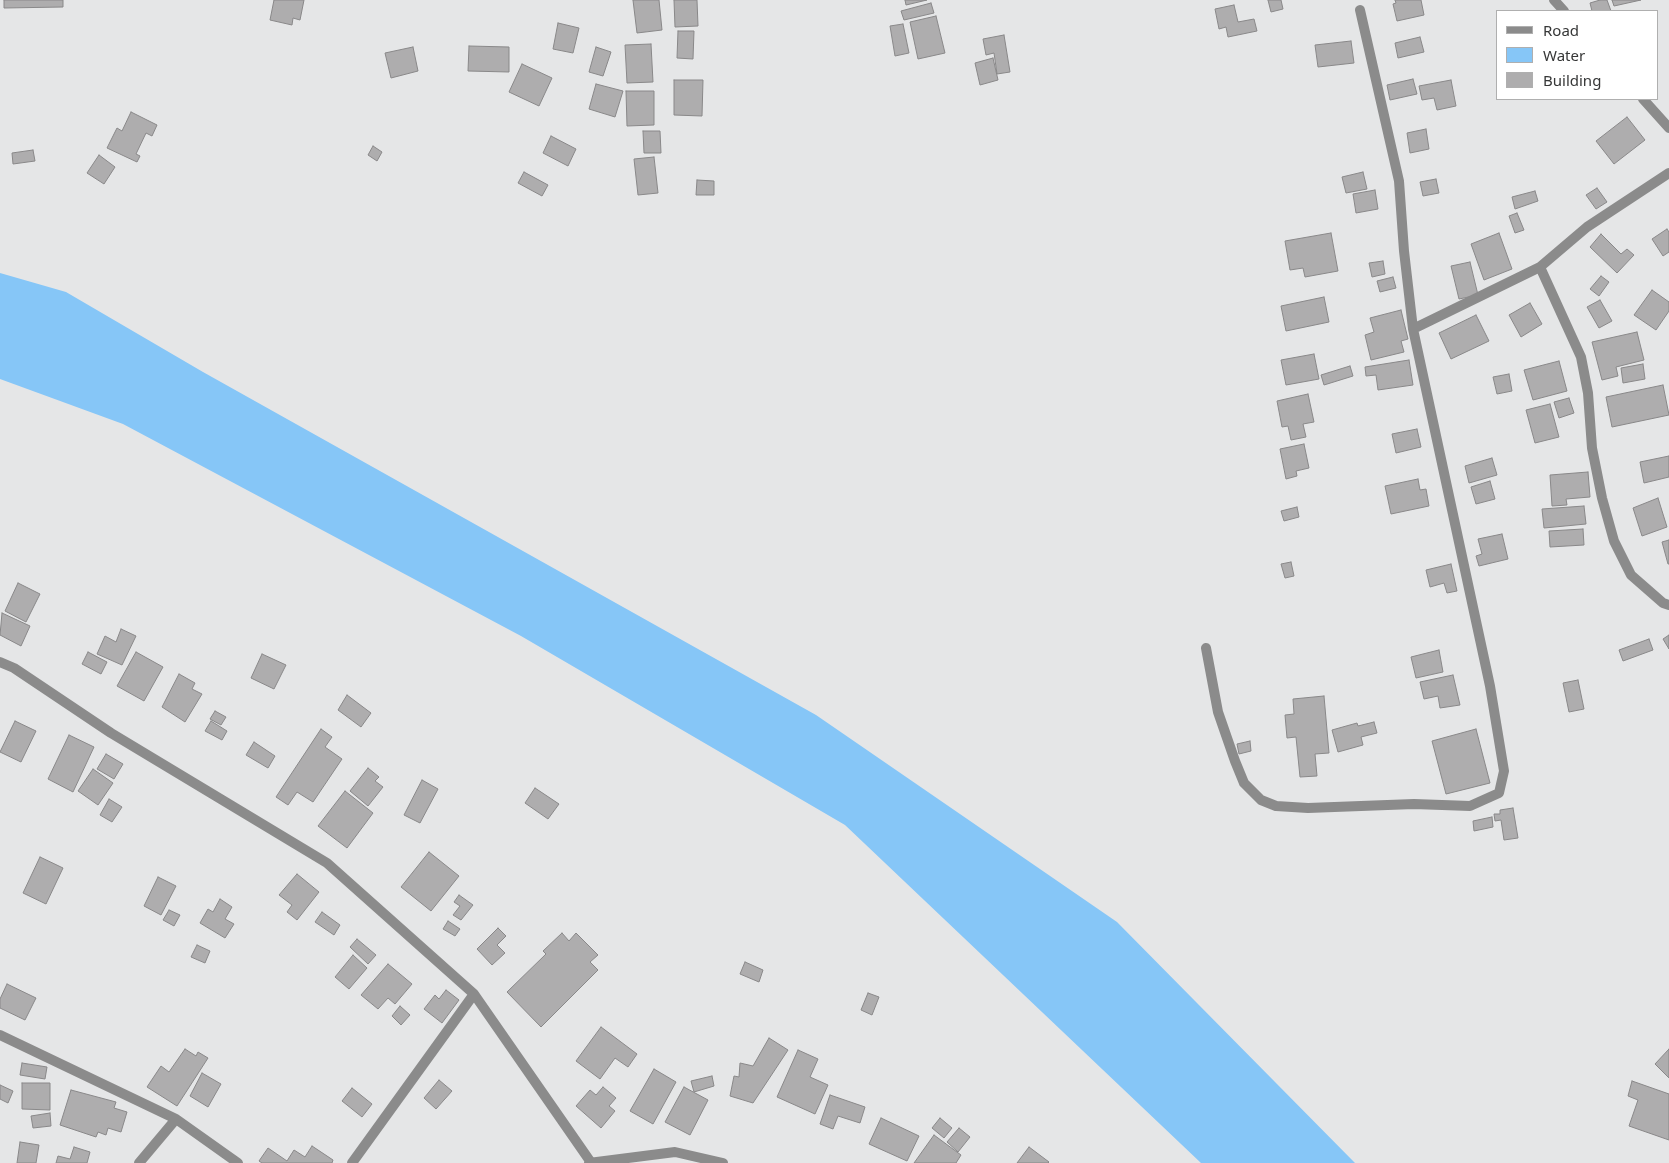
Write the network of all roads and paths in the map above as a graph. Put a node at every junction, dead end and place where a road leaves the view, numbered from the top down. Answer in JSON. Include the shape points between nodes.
{"nodes":[{"id":1,"x":1554,"y":0,"type":"edge"},
{"id":2,"x":1360,"y":10,"type":"dead end"},
{"id":3,"x":1563,"y":10,"type":"edge"},
{"id":4,"x":1643,"y":100,"type":"edge"},
{"id":5,"x":1669,"y":128,"type":"edge"},
{"id":6,"x":1669,"y":173,"type":"edge"},
{"id":7,"x":1540,"y":267,"type":"junction"},
{"id":8,"x":1413,"y":329,"type":"junction"},
{"id":9,"x":1669,"y":605,"type":"edge"},
{"id":10,"x":1206,"y":648,"type":"dead end"},
{"id":11,"x":0,"y":662,"type":"edge"},
{"id":12,"x":474,"y":994,"type":"junction"},
{"id":13,"x":0,"y":1035,"type":"edge"},
{"id":14,"x":176,"y":1119,"type":"junction"},
{"id":15,"x":589,"y":1162,"type":"edge"},
{"id":16,"x":139,"y":1163,"type":"edge"},
{"id":17,"x":238,"y":1163,"type":"edge"},
{"id":18,"x":352,"y":1163,"type":"edge"},
{"id":19,"x":723,"y":1163,"type":"edge"}],
"edges":[{"from":1,"to":3,"type":"street"},
{"from":2,"to":8,"type":"street","via":[[1399,181]]},
{"from":4,"to":5,"type":"street"},
{"from":6,"to":7,"type":"street","via":[[1587,227]]},
{"from":7,"to":8,"type":"street"},
{"from":7,"to":9,"type":"street","via":[[1581,357],[1588,393],[1592,448],[1614,541],[1631,575]]},
{"from":8,"to":10,"type":"street","via":[[1490,686],[1504,771],[1499,793],[1470,806],[1414,804],[1308,808],[1276,806],[1261,800],[1244,783],[1235,761],[1218,712]]},
{"from":11,"to":12,"type":"street","via":[[327,864]]},
{"from":12,"to":15,"type":"street"},
{"from":12,"to":18,"type":"street"},
{"from":13,"to":14,"type":"street"},
{"from":14,"to":16,"type":"street"},
{"from":14,"to":17,"type":"street"},
{"from":15,"to":19,"type":"street","via":[[675,1152]]}]}
